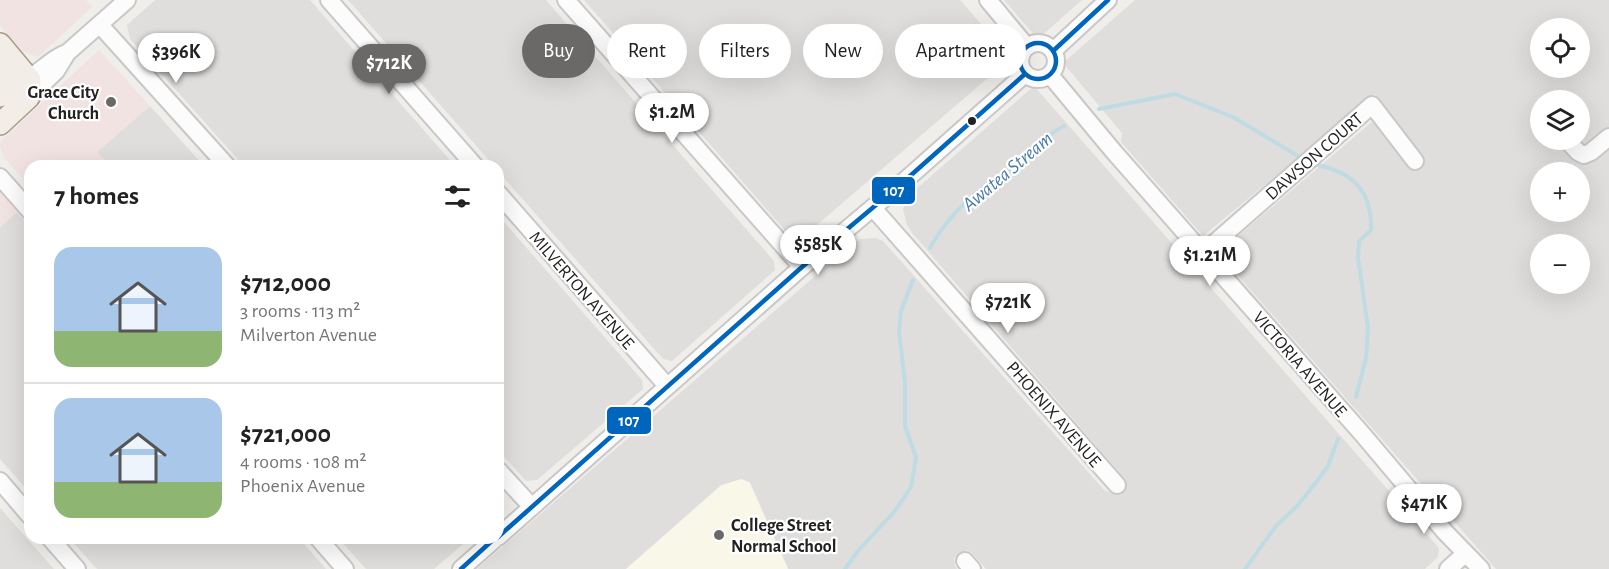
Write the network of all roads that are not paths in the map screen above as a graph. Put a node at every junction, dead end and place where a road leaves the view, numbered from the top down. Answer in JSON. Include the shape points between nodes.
{"nodes":[{"id":1,"x":127,"y":0,"type":"edge"},
{"id":2,"x":329,"y":0,"type":"edge"},
{"id":3,"x":567,"y":0,"type":"edge"},
{"id":4,"x":988,"y":0,"type":"edge"},
{"id":5,"x":1108,"y":0,"type":"edge"},
{"id":6,"x":100,"y":25,"type":"junction"},
{"id":7,"x":0,"y":44,"type":"edge"},
{"id":8,"x":1027,"y":46,"type":"joint"},
{"id":9,"x":1053,"y":51,"type":"junction"},
{"id":10,"x":1026,"y":75,"type":"edge"},
{"id":11,"x":1050,"y":75,"type":"junction"},
{"id":12,"x":1020,"y":78,"type":"edge"},
{"id":13,"x":14,"y":85,"type":"edge"},
{"id":14,"x":0,"y":124,"type":"edge"},
{"id":15,"x":1609,"y":137,"type":"edge"},
{"id":16,"x":1576,"y":150,"type":"edge"},
{"id":17,"x":222,"y":160,"type":"edge"},
{"id":18,"x":470,"y":160,"type":"edge"},
{"id":19,"x":1414,"y":161,"type":"dead end"},
{"id":20,"x":0,"y":177,"type":"edge"},
{"id":21,"x":504,"y":200,"type":"edge"},
{"id":22,"x":24,"y":204,"type":"edge"},
{"id":23,"x":873,"y":208,"type":"junction"},
{"id":24,"x":1203,"y":253,"type":"junction"},
{"id":25,"x":802,"y":267,"type":"junction"},
{"id":26,"x":667,"y":386,"type":"junction"},
{"id":27,"x":504,"y":477,"type":"edge"},
{"id":28,"x":0,"y":482,"type":"edge"},
{"id":29,"x":1117,"y":485,"type":"dead end"},
{"id":30,"x":532,"y":507,"type":"junction"},
{"id":31,"x":24,"y":509,"type":"edge"},
{"id":32,"x":504,"y":532,"type":"edge"},
{"id":33,"x":55,"y":544,"type":"edge"},
{"id":34,"x":323,"y":544,"type":"edge"},
{"id":35,"x":490,"y":544,"type":"edge"},
{"id":36,"x":1465,"y":554,"type":"junction"},
{"id":37,"x":76,"y":569,"type":"edge"},
{"id":38,"x":345,"y":569,"type":"edge"},
{"id":39,"x":461,"y":569,"type":"edge"},
{"id":40,"x":1448,"y":569,"type":"edge"},
{"id":41,"x":1481,"y":569,"type":"edge"}],
"edges":[{"from":1,"to":6,"type":"street"},
{"from":2,"to":18,"type":"street"},
{"from":3,"to":25,"type":"street"},
{"from":4,"to":8,"type":"street"},
{"from":5,"to":9,"type":"street"},
{"from":6,"to":13,"type":"street","via":[[68,53],[56,71]]},
{"from":6,"to":17,"type":"street"},
{"from":7,"to":13,"type":"main road"},
{"from":8,"to":9,"type":"street","via":[[1046,44]]},
{"from":9,"to":11,"type":"street","via":[[1056,64]]},
{"from":10,"to":11,"type":"street","via":[[1039,80]]},
{"from":11,"to":24,"type":"street","name":"VICTORIA AVENUE"},
{"from":12,"to":23,"type":"street"},
{"from":13,"to":14,"type":"main road"},
{"from":15,"to":16,"type":"street","via":[[1584,155]]},
{"from":19,"to":24,"type":"street","name":"DAWSON COURT","via":[[1372,105]]},
{"from":20,"to":22,"type":"street"},
{"from":21,"to":26,"type":"street","name":"MILVERTON AVENUE"},
{"from":23,"to":25,"type":"street"},
{"from":23,"to":29,"type":"street","name":"PHOENIX AVENUE"},
{"from":24,"to":36,"type":"street","name":"VICTORIA AVENUE"},
{"from":25,"to":26,"type":"street"},
{"from":26,"to":30,"type":"street"},
{"from":27,"to":30,"type":"street"},
{"from":28,"to":31,"type":"street"},
{"from":30,"to":32,"type":"street"},
{"from":33,"to":37,"type":"street"},
{"from":34,"to":38,"type":"street"},
{"from":35,"to":39,"type":"street"},
{"from":36,"to":40,"type":"street"},
{"from":36,"to":41,"type":"street","name":"VICTORIA AVENUE"}]}
